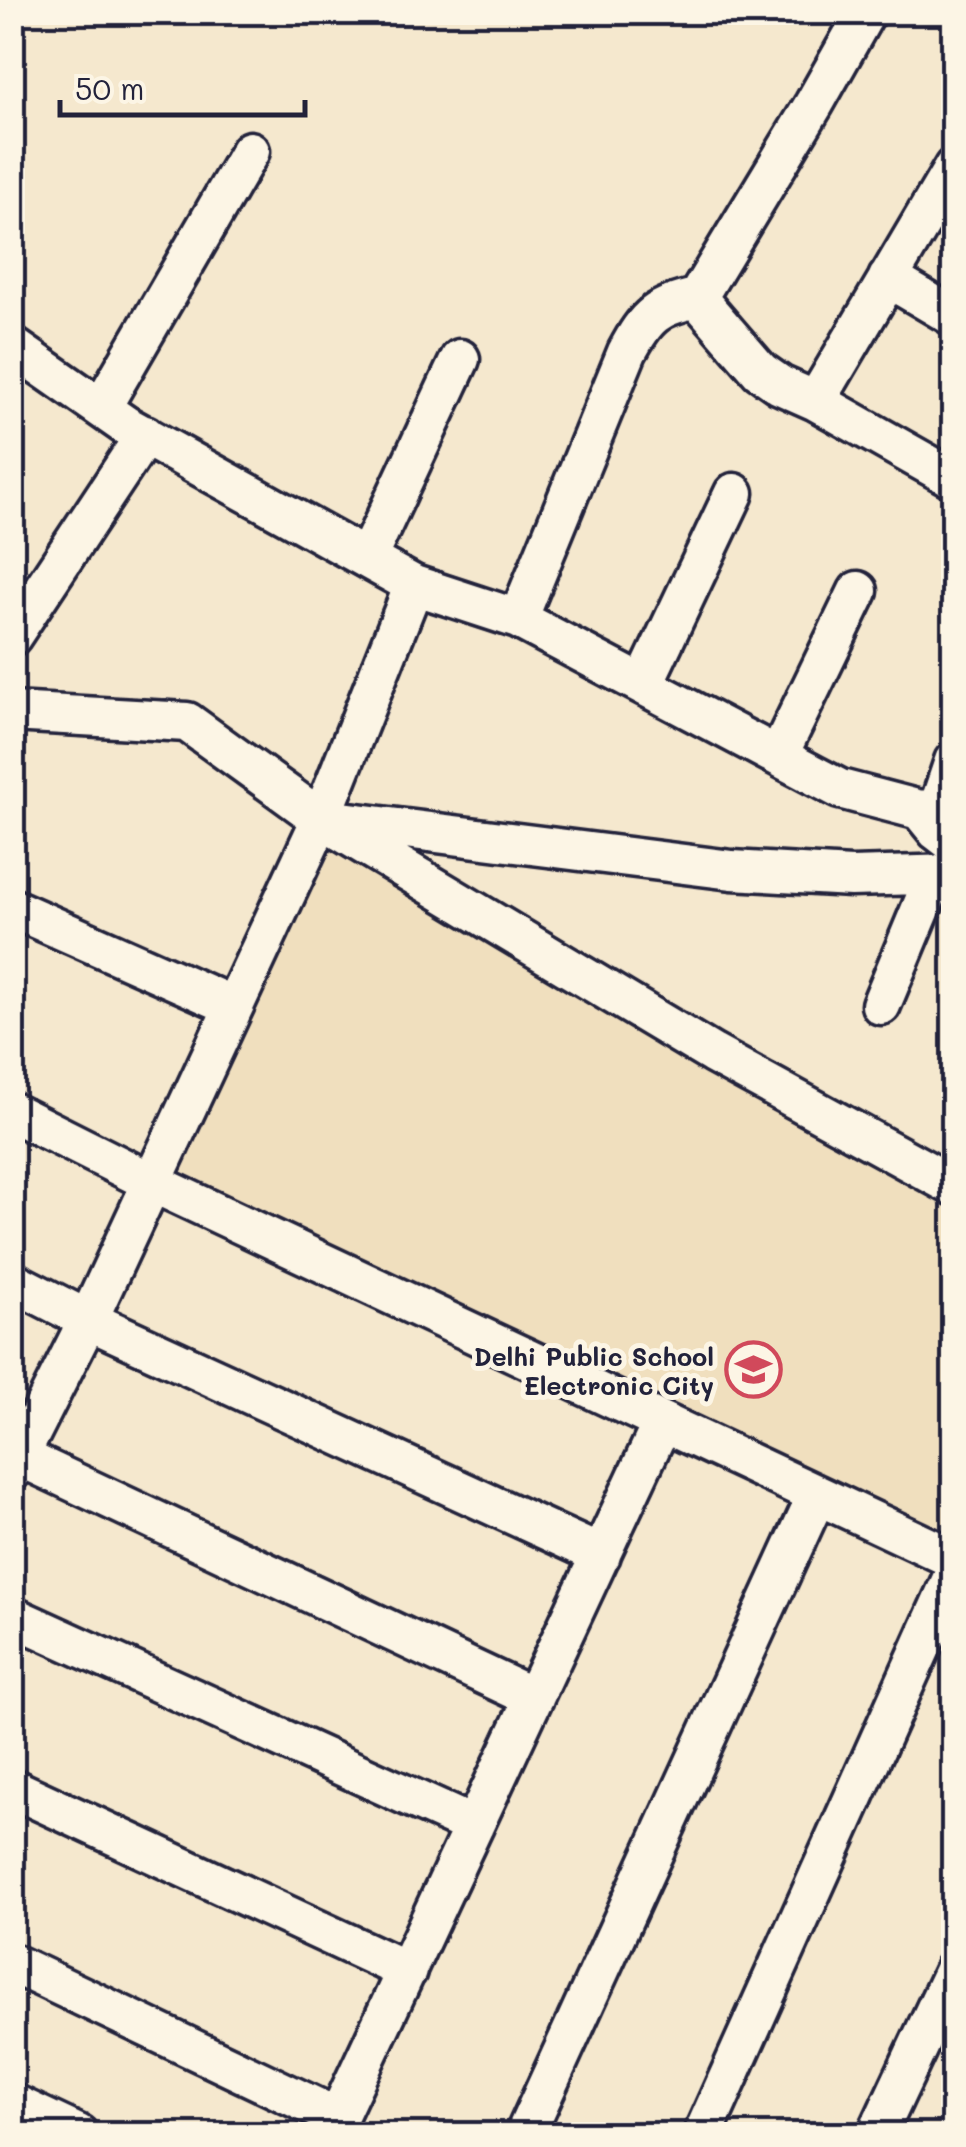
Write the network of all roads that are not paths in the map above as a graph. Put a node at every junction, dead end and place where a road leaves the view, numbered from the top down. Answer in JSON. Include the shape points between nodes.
{"nodes":[{"id":1,"x":866,"y":12,"type":"edge"},
{"id":2,"x":250,"y":152,"type":"dead end"},
{"id":3,"x":954,"y":167,"type":"edge"},
{"id":4,"x":888,"y":278,"type":"junction"},
{"id":5,"x":697,"y":298,"type":"junction"},
{"id":6,"x":954,"y":317,"type":"edge"},
{"id":7,"x":12,"y":346,"type":"edge"},
{"id":8,"x":460,"y":359,"type":"dead end"},
{"id":9,"x":816,"y":401,"type":"junction"},
{"id":10,"x":102,"y":408,"type":"junction"},
{"id":11,"x":145,"y":435,"type":"junction"},
{"id":12,"x":954,"y":479,"type":"edge"},
{"id":13,"x":734,"y":492,"type":"dead end"},
{"id":14,"x":366,"y":558,"type":"junction"},
{"id":15,"x":414,"y":584,"type":"junction"},
{"id":16,"x":858,"y":591,"type":"dead end"},
{"id":17,"x":518,"y":619,"type":"junction"},
{"id":18,"x":12,"y":636,"type":"edge"},
{"id":19,"x":644,"y":685,"type":"junction"},
{"id":20,"x":12,"y":712,"type":"edge"},
{"id":21,"x":778,"y":756,"type":"junction"},
{"id":22,"x":954,"y":761,"type":"edge"},
{"id":23,"x":937,"y":808,"type":"edge"},
{"id":24,"x":322,"y":818,"type":"junction"},
{"id":25,"x":947,"y":864,"type":"edge"},
{"id":26,"x":12,"y":908,"type":"edge"},
{"id":27,"x":233,"y":1006,"type":"junction"},
{"id":28,"x":881,"y":1006,"type":"dead end"},
{"id":29,"x":12,"y":1112,"type":"edge"},
{"id":30,"x":151,"y":1182,"type":"junction"},
{"id":31,"x":954,"y":1186,"type":"edge"},
{"id":32,"x":12,"y":1281,"type":"edge"},
{"id":33,"x":88,"y":1320,"type":"junction"},
{"id":34,"x":662,"y":1423,"type":"junction"},
{"id":35,"x":15,"y":1460,"type":"edge"},
{"id":36,"x":817,"y":1495,"type":"junction"},
{"id":37,"x":601,"y":1555,"type":"junction"},
{"id":38,"x":954,"y":1559,"type":"edge"},
{"id":39,"x":954,"y":1574,"type":"edge"},
{"id":40,"x":12,"y":1616,"type":"edge"},
{"id":41,"x":534,"y":1698,"type":"junction"},
{"id":42,"x":12,"y":1788,"type":"edge"},
{"id":43,"x":474,"y":1826,"type":"junction"},
{"id":44,"x":12,"y":1963,"type":"edge"},
{"id":45,"x":954,"y":1970,"type":"edge"},
{"id":46,"x":407,"y":1971,"type":"junction"},
{"id":47,"x":12,"y":2103,"type":"edge"},
{"id":48,"x":334,"y":2126,"type":"edge"},
{"id":49,"x":78,"y":2134,"type":"edge"},
{"id":50,"x":526,"y":2134,"type":"edge"},
{"id":51,"x":704,"y":2134,"type":"edge"},
{"id":52,"x":877,"y":2134,"type":"edge"}],
"edges":[{"from":1,"to":5,"type":"street"},
{"from":2,"to":10,"type":"street"},
{"from":3,"to":4,"type":"street"},
{"from":4,"to":6,"type":"street"},
{"from":4,"to":9,"type":"street"},
{"from":5,"to":9,"type":"street","via":[[760,372]]},
{"from":5,"to":17,"type":"street","via":[[672,303],[639,330]]},
{"from":7,"to":10,"type":"street"},
{"from":8,"to":14,"type":"street"},
{"from":9,"to":12,"type":"street"},
{"from":10,"to":11,"type":"street"},
{"from":11,"to":14,"type":"street"},
{"from":11,"to":18,"type":"street"},
{"from":13,"to":19,"type":"street"},
{"from":14,"to":15,"type":"street"},
{"from":15,"to":17,"type":"street"},
{"from":15,"to":24,"type":"street"},
{"from":16,"to":21,"type":"street"},
{"from":17,"to":19,"type":"street"},
{"from":19,"to":21,"type":"street"},
{"from":20,"to":24,"type":"street","via":[[187,722]]},
{"from":21,"to":23,"type":"street","via":[[840,788]]},
{"from":22,"to":23,"type":"street"},
{"from":23,"to":25,"type":"street"},
{"from":24,"to":25,"type":"street","via":[[732,870],[852,877]]},
{"from":24,"to":27,"type":"street"},
{"from":24,"to":31,"type":"street","via":[[714,1054]]},
{"from":25,"to":28,"type":"street"},
{"from":26,"to":27,"type":"street"},
{"from":27,"to":30,"type":"street"},
{"from":29,"to":30,"type":"street"},
{"from":30,"to":33,"type":"street"},
{"from":30,"to":34,"type":"street"},
{"from":32,"to":33,"type":"street"},
{"from":33,"to":35,"type":"street"},
{"from":33,"to":37,"type":"street"},
{"from":34,"to":36,"type":"street"},
{"from":34,"to":37,"type":"street"},
{"from":35,"to":41,"type":"street"},
{"from":36,"to":38,"type":"street"},
{"from":36,"to":50,"type":"street"},
{"from":37,"to":41,"type":"street"},
{"from":39,"to":51,"type":"street"},
{"from":40,"to":43,"type":"street"},
{"from":41,"to":43,"type":"street"},
{"from":42,"to":46,"type":"street"},
{"from":43,"to":46,"type":"street"},
{"from":44,"to":48,"type":"street"},
{"from":45,"to":52,"type":"street"},
{"from":46,"to":48,"type":"street"},
{"from":47,"to":49,"type":"street"}]}
